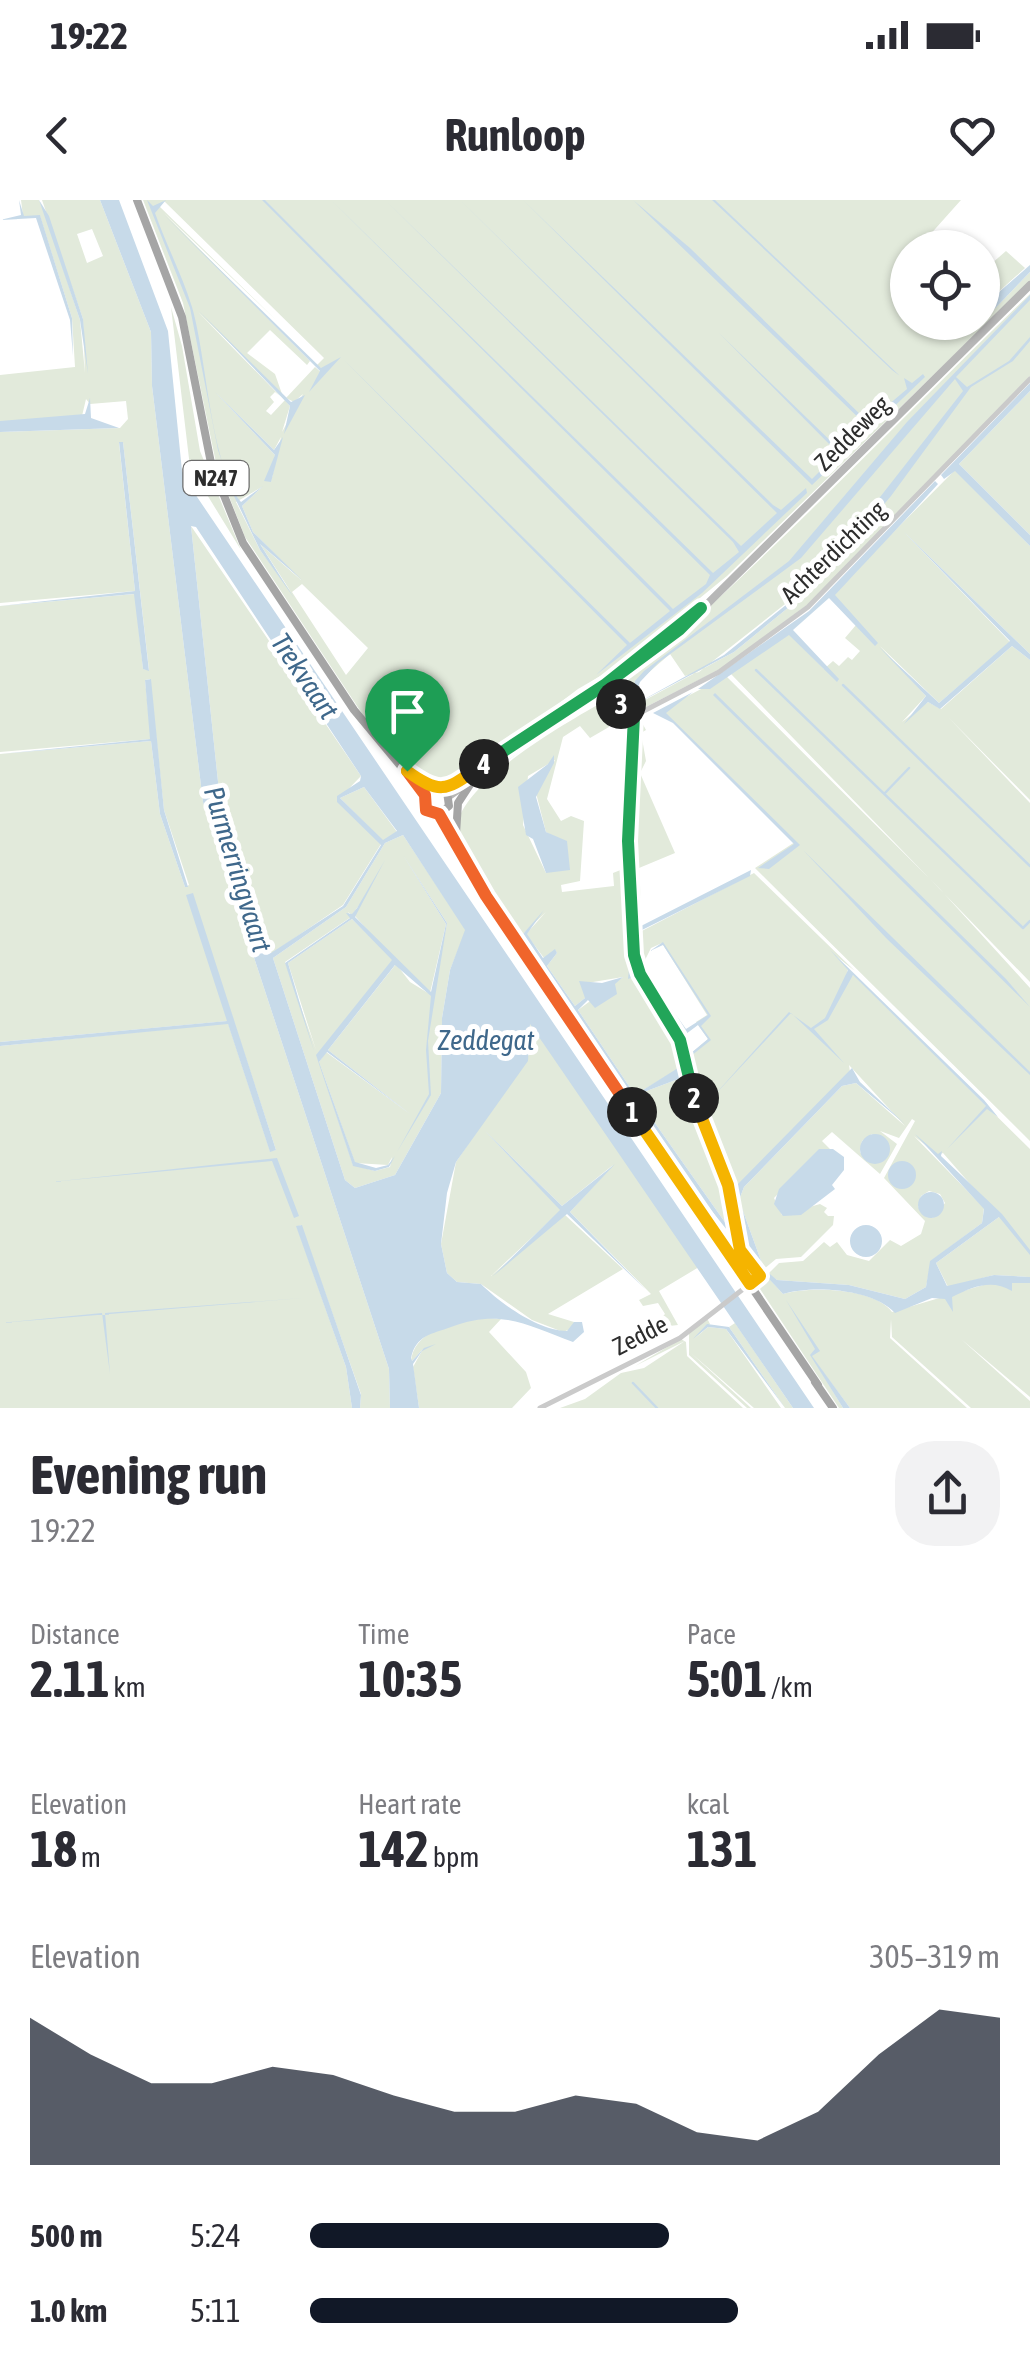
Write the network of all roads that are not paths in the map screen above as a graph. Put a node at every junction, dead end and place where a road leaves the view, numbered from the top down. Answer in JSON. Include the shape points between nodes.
{"nodes":[{"id":1,"x":136,"y":200,"type":"edge"},
{"id":2,"x":1030,"y":285,"type":"edge"},
{"id":3,"x":1030,"y":378,"type":"edge"},
{"id":4,"x":606,"y":684,"type":"junction"},
{"id":5,"x":634,"y":716,"type":"junction"},
{"id":6,"x":474,"y":780,"type":"junction"},
{"id":7,"x":428,"y":792,"type":"junction"},
{"id":8,"x":447,"y":793,"type":"junction"},
{"id":9,"x":442,"y":813,"type":"junction"},
{"id":10,"x":456,"y":834,"type":"junction"},
{"id":11,"x":460,"y":849,"type":"junction"},
{"id":12,"x":750,"y":1284,"type":"junction"},
{"id":13,"x":540,"y":1408,"type":"edge"},
{"id":14,"x":833,"y":1408,"type":"edge"}],
"edges":[{"from":1,"to":7,"type":"main road","number":"N247","via":[[182,316],[211,463],[233,522],[333,680]]},
{"from":2,"to":4,"type":"main road","name":"Zeddeweg","via":[[701,608]]},
{"from":3,"to":5,"type":"street","name":"Achterdichting","via":[[808,607],[719,672]]},
{"from":4,"to":5,"type":"street"},
{"from":4,"to":6,"type":"main road","name":"Zeddeweg"},
{"from":4,"to":8,"type":"main road","name":"Zeddeweg"},
{"from":5,"to":12,"type":"street","name":"Zedde","via":[[628,841],[635,962],[680,1040],[703,1128],[728,1185],[740,1250],[760,1276]]},
{"from":6,"to":8,"type":"main road","name":"Zeddeweg"},
{"from":6,"to":10,"type":"main road","via":[[458,803]]},
{"from":7,"to":8,"type":"main road"},
{"from":7,"to":9,"type":"main road","number":"N247","via":[[426,810]]},
{"from":8,"to":9,"type":"main road"},
{"from":9,"to":10,"type":"main road","number":"N247"},
{"from":9,"to":11,"type":"main road","number":"N247"},
{"from":10,"to":11,"type":"main road","number":"N247"},
{"from":11,"to":12,"type":"main road","number":"N247"},
{"from":12,"to":13,"type":"street","name":"Zedde","via":[[670,1343]]},
{"from":12,"to":14,"type":"main road","number":"N247"}]}
